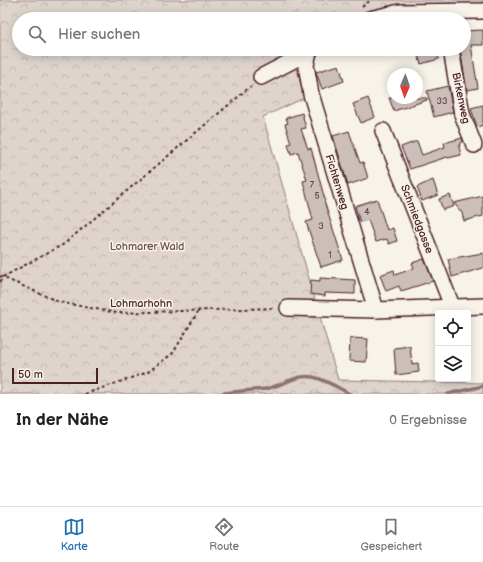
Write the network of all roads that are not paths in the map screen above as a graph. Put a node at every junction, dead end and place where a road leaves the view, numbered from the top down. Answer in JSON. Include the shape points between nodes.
{"nodes":[{"id":1,"x":483,"y":11,"type":"edge"},
{"id":2,"x":471,"y":12,"type":"edge"},
{"id":3,"x":301,"y":56,"type":"edge"},
{"id":4,"x":309,"y":56,"type":"edge"},
{"id":5,"x":452,"y":56,"type":"edge"},
{"id":6,"x":261,"y":77,"type":"road end"},
{"id":7,"x":383,"y":131,"type":"dead end"},
{"id":8,"x":474,"y":145,"type":"dead end"},
{"id":9,"x":452,"y":306,"type":"junction"},
{"id":10,"x":483,"y":306,"type":"edge"},
{"id":11,"x":288,"y":308,"type":"road end"},
{"id":12,"x":376,"y":310,"type":"junction"}],
"edges":[{"from":1,"to":2,"type":"street"},
{"from":3,"to":6,"type":"street"},
{"from":4,"to":12,"type":"street","name":"Fichtenweg","via":[[306,65],[311,94]]},
{"from":5,"to":8,"type":"street","name":"Birkenweg","via":[[462,114]]},
{"from":7,"to":9,"type":"street","name":"Schmiedgasse"},
{"from":9,"to":10,"type":"street"},
{"from":9,"to":12,"type":"street"},
{"from":11,"to":12,"type":"street"}]}
